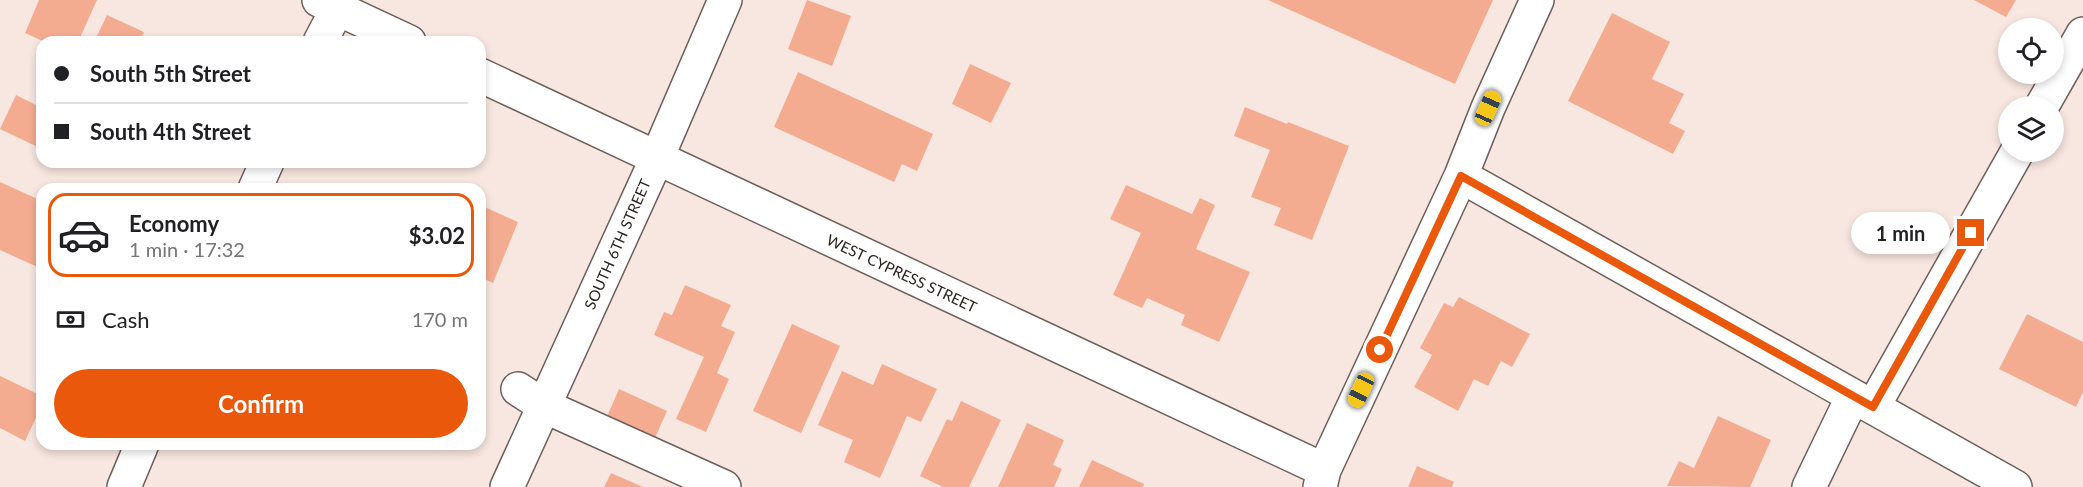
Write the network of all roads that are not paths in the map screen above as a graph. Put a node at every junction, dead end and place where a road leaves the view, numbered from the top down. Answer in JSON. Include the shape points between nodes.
{"nodes":[{"id":1,"x":725,"y":0,"type":"edge"},
{"id":2,"x":1537,"y":0,"type":"edge"},
{"id":3,"x":333,"y":3,"type":"edge"},
{"id":4,"x":2083,"y":33,"type":"edge"},
{"id":5,"x":322,"y":36,"type":"edge"},
{"id":6,"x":397,"y":36,"type":"edge"},
{"id":7,"x":486,"y":78,"type":"edge"},
{"id":8,"x":2048,"y":96,"type":"edge"},
{"id":9,"x":657,"y":158,"type":"junction"},
{"id":10,"x":2011,"y":162,"type":"edge"},
{"id":11,"x":264,"y":168,"type":"edge"},
{"id":12,"x":1461,"y":176,"type":"junction"},
{"id":13,"x":258,"y":183,"type":"edge"},
{"id":14,"x":531,"y":398,"type":"junction"},
{"id":15,"x":1863,"y":401,"type":"junction"},
{"id":16,"x":139,"y":450,"type":"edge"},
{"id":17,"x":1322,"y":479,"type":"edge"},
{"id":18,"x":124,"y":487,"type":"edge"},
{"id":19,"x":507,"y":487,"type":"edge"},
{"id":20,"x":724,"y":487,"type":"edge"},
{"id":21,"x":1809,"y":487,"type":"edge"},
{"id":22,"x":2015,"y":487,"type":"edge"}],
"edges":[{"from":1,"to":9,"type":"street","name":"SOUTH 6TH STREET"},
{"from":2,"to":12,"type":"street"},
{"from":3,"to":5,"type":"street"},
{"from":3,"to":6,"type":"street"},
{"from":4,"to":8,"type":"street"},
{"from":7,"to":9,"type":"street","name":"WEST CYPRESS STREET"},
{"from":9,"to":14,"type":"street","name":"SOUTH 6TH STREET"},
{"from":9,"to":17,"type":"street","name":"WEST CYPRESS STREET"},
{"from":10,"to":15,"type":"street"},
{"from":11,"to":13,"type":"street"},
{"from":12,"to":15,"type":"street"},
{"from":12,"to":17,"type":"street"},
{"from":14,"to":19,"type":"street","name":"SOUTH 6TH STREET"},
{"from":14,"to":20,"type":"street"},
{"from":15,"to":21,"type":"street"},
{"from":15,"to":22,"type":"street"},
{"from":16,"to":18,"type":"street"}]}
